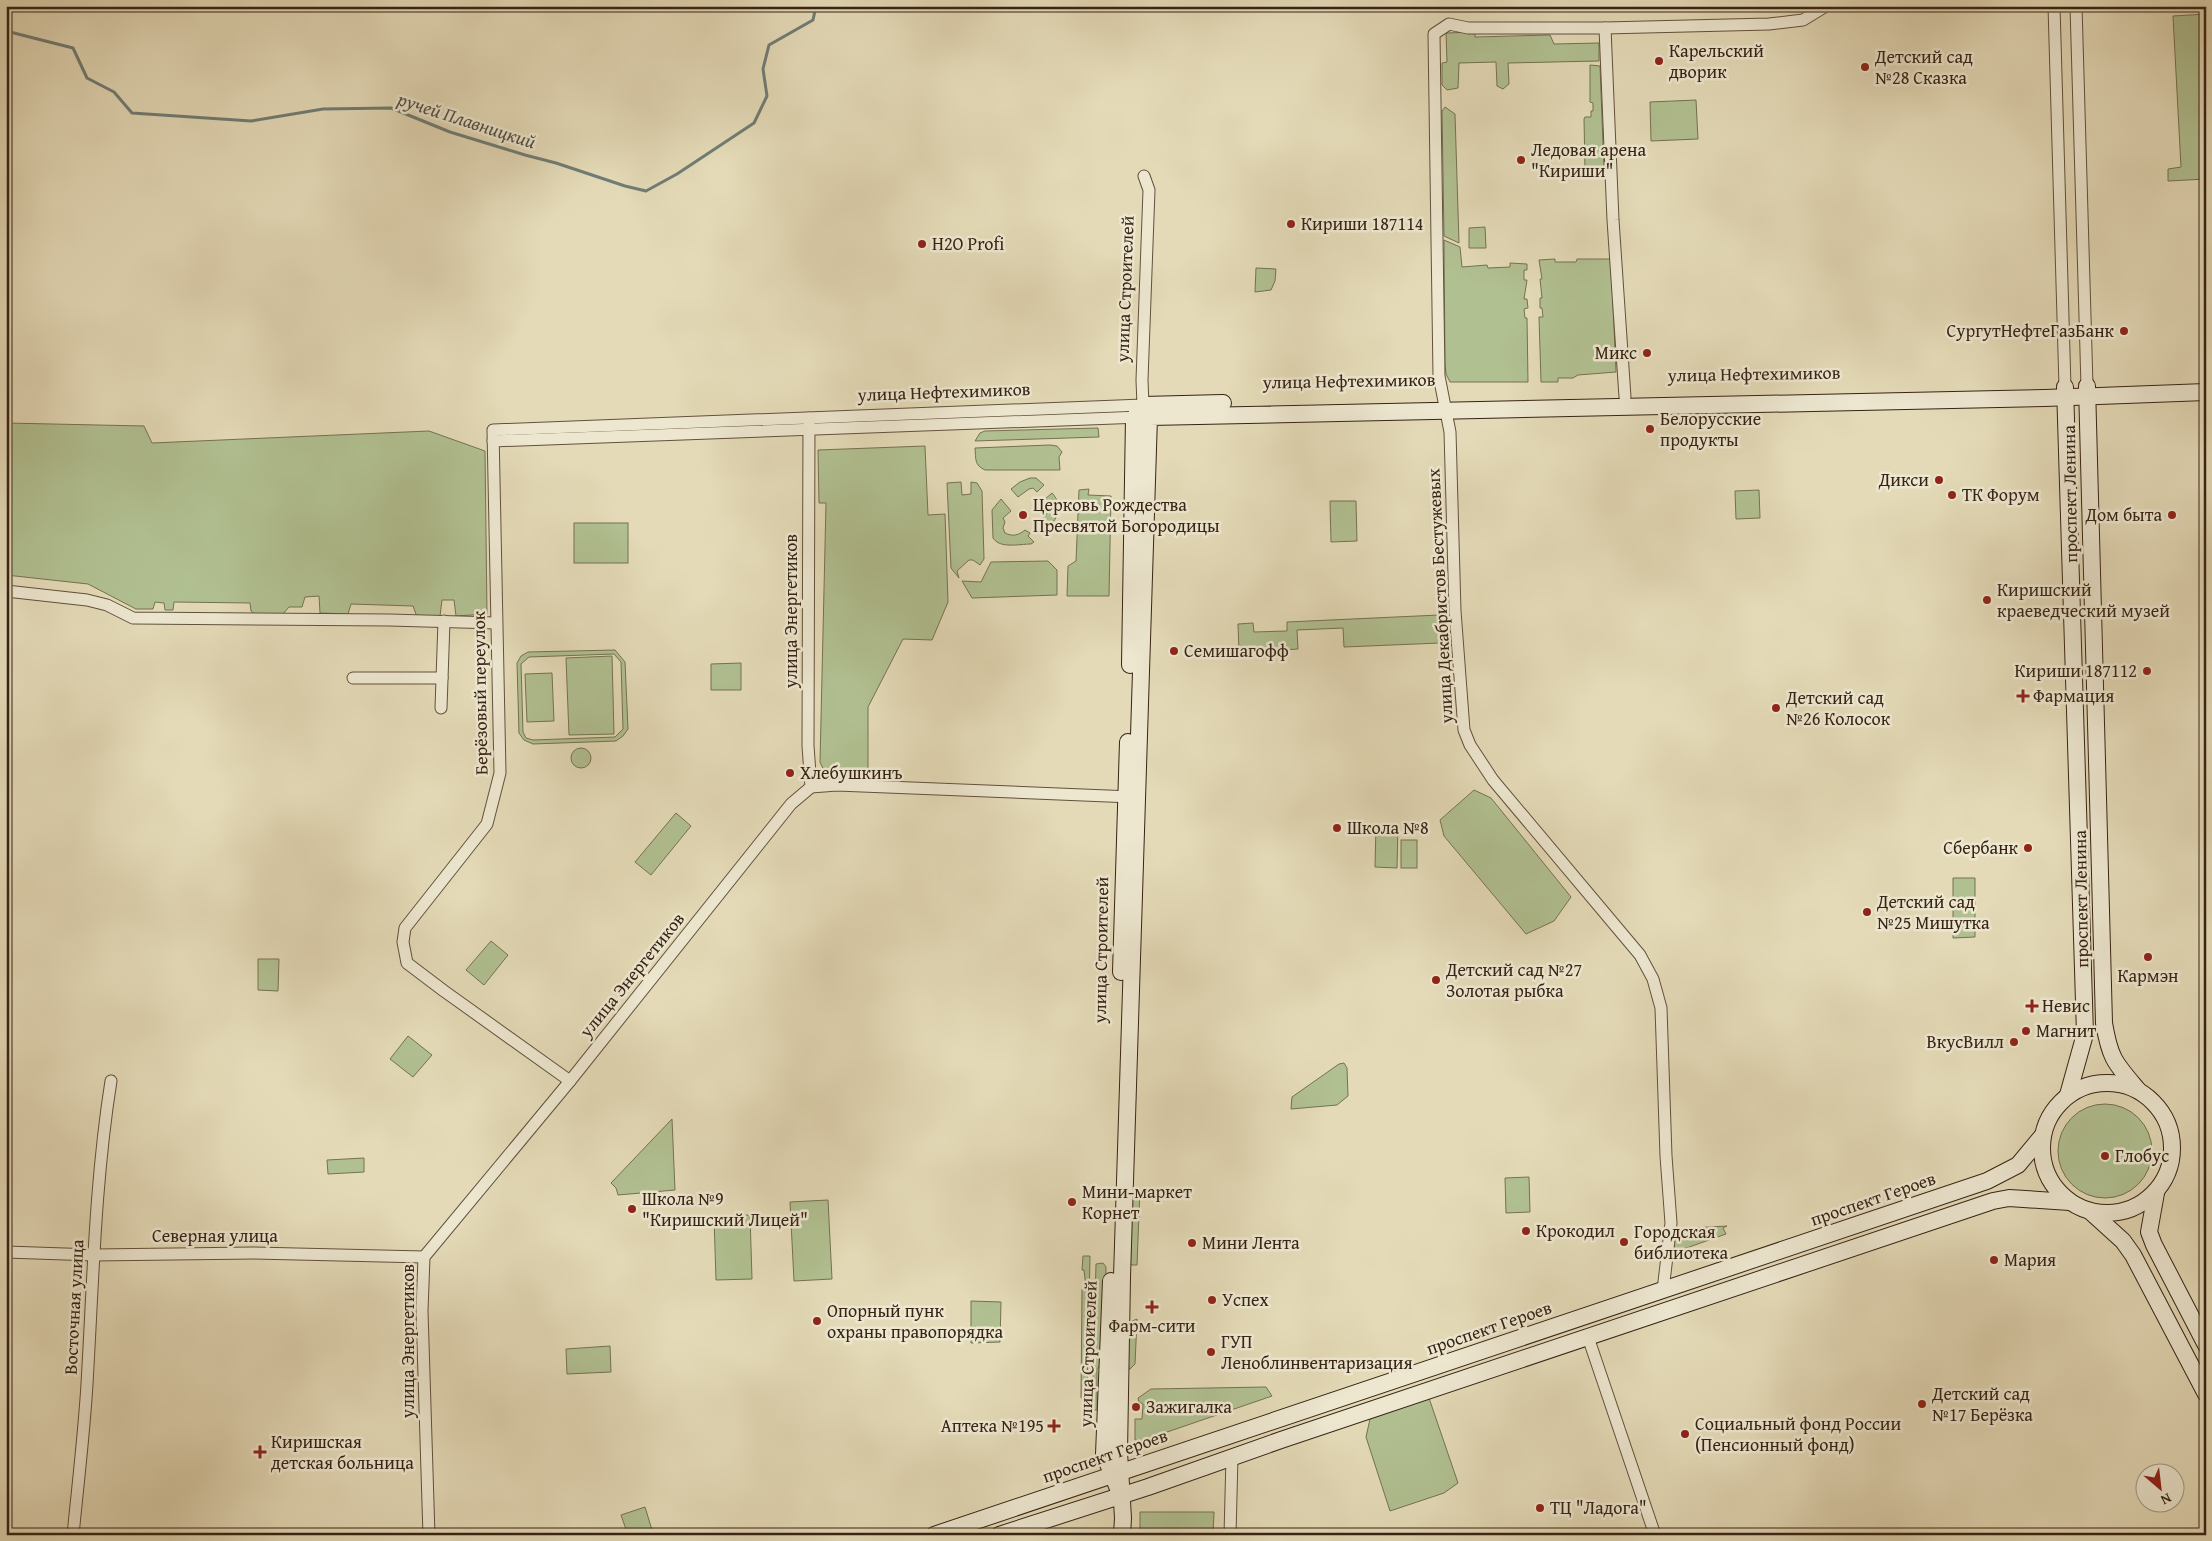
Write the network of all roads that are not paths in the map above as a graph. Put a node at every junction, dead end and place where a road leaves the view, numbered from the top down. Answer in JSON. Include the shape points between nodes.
{"nodes":[{"id":1,"x":1826,"y":6,"type":"edge"},
{"id":2,"x":2054,"y":6,"type":"edge"},
{"id":3,"x":2076,"y":6,"type":"edge"},
{"id":4,"x":1605,"y":28,"type":"junction"},
{"id":5,"x":1144,"y":176,"type":"dead end"},
{"id":6,"x":2206,"y":382,"type":"edge"},
{"id":7,"x":2087,"y":391,"type":"junction"},
{"id":8,"x":2066,"y":392,"type":"junction"},
{"id":9,"x":2206,"y":392,"type":"edge"},
{"id":10,"x":1626,"y":397,"type":"junction"},
{"id":11,"x":1445,"y":405,"type":"junction"},
{"id":12,"x":1142,"y":413,"type":"junction"},
{"id":13,"x":809,"y":418,"type":"junction"},
{"id":14,"x":810,"y":430,"type":"junction"},
{"id":15,"x":493,"y":436,"type":"junction"},
{"id":16,"x":6,"y":591,"type":"edge"},
{"id":17,"x":444,"y":620,"type":"junction"},
{"id":18,"x":496,"y":623,"type":"junction"},
{"id":19,"x":353,"y":678,"type":"dead end"},
{"id":20,"x":442,"y":678,"type":"junction"},
{"id":21,"x":441,"y":708,"type":"dead end"},
{"id":22,"x":812,"y":787,"type":"junction"},
{"id":23,"x":1132,"y":797,"type":"junction"},
{"id":24,"x":111,"y":1081,"type":"dead end"},
{"id":25,"x":570,"y":1081,"type":"junction"},
{"id":26,"x":2138,"y":1090,"type":"junction"},
{"id":27,"x":2068,"y":1095,"type":"junction"},
{"id":28,"x":2043,"y":1135,"type":"junction"},
{"id":29,"x":2156,"y":1193,"type":"junction"},
{"id":30,"x":2070,"y":1202,"type":"junction"},
{"id":31,"x":2092,"y":1212,"type":"junction"},
{"id":32,"x":6,"y":1252,"type":"edge"},
{"id":33,"x":94,"y":1255,"type":"junction"},
{"id":34,"x":424,"y":1257,"type":"junction"},
{"id":35,"x":1664,"y":1290,"type":"junction"},
{"id":36,"x":1588,"y":1337,"type":"junction"},
{"id":37,"x":2206,"y":1345,"type":"edge"},
{"id":38,"x":2206,"y":1394,"type":"edge"},
{"id":39,"x":1232,"y":1457,"type":"junction"},
{"id":40,"x":1117,"y":1473,"type":"junction"},
{"id":41,"x":1121,"y":1496,"type":"junction"},
{"id":42,"x":74,"y":1535,"type":"edge"},
{"id":43,"x":429,"y":1535,"type":"edge"},
{"id":44,"x":934,"y":1535,"type":"edge"},
{"id":45,"x":999,"y":1535,"type":"edge"},
{"id":46,"x":1122,"y":1535,"type":"edge"},
{"id":47,"x":1230,"y":1535,"type":"edge"},
{"id":48,"x":1655,"y":1535,"type":"edge"}],
"edges":[{"from":1,"to":4,"type":"street","via":[[1803,20],[1769,24]]},
{"from":2,"to":8,"type":"street","name":"проспект Ленина"},
{"from":3,"to":7,"type":"street","name":"проспект Ленина"},
{"from":4,"to":10,"type":"street","via":[[1612,220]]},
{"from":4,"to":11,"type":"street","name":"улица Декабристов Бестужевых","via":[[1477,28],[1450,24],[1434,34],[1438,376]]},
{"from":5,"to":12,"type":"street","name":"улица Строителей","via":[[1149,190]]},
{"from":6,"to":7,"type":"street"},
{"from":7,"to":8,"type":"street"},
{"from":7,"to":9,"type":"street"},
{"from":7,"to":26,"type":"street","name":"проспект Ленина","via":[[2104,1023],[2106,1043],[2113,1062]]},
{"from":8,"to":10,"type":"street","name":"улица Нефтехимиков"},
{"from":8,"to":11,"type":"street"},
{"from":8,"to":27,"type":"street","name":"проспект Ленина","via":[[2084,1034]]},
{"from":10,"to":11,"type":"street","name":"улица Нефтехимиков"},
{"from":11,"to":12,"type":"street","name":"улица Нефтехимиков"},
{"from":11,"to":35,"type":"street","name":"улица Декабристов Бестужевых","via":[[1450,432],[1455,612],[1464,730],[1489,774],[1640,955],[1659,996],[1671,1222]]},
{"from":12,"to":13,"type":"street","name":"улица Нефтехимиков"},
{"from":12,"to":14,"type":"street"},
{"from":12,"to":23,"type":"street","name":"улица Строителей","via":[[1130,709]]},
{"from":13,"to":14,"type":"street","name":"улица Энергетиков"},
{"from":13,"to":15,"type":"street","name":"улица Нефтехимиков"},
{"from":14,"to":15,"type":"street"},
{"from":14,"to":22,"type":"street","name":"улица Энергетиков","via":[[808,746]]},
{"from":15,"to":18,"type":"street","name":"Берёзовый переулок"},
{"from":16,"to":17,"type":"street","via":[[88,600],[133,618]]},
{"from":17,"to":18,"type":"street"},
{"from":17,"to":20,"type":"street"},
{"from":18,"to":25,"type":"street","name":"Берёзовый переулок","via":[[498,789],[487,824],[405,928],[403,942],[407,962]]},
{"from":19,"to":20,"type":"street"},
{"from":20,"to":21,"type":"street"},
{"from":22,"to":23,"type":"street","via":[[837,785]]},
{"from":22,"to":25,"type":"street","name":"улица Энергетиков","via":[[791,804]]},
{"from":23,"to":40,"type":"street","name":"улица Строителей","via":[[1104,1454]]},
{"from":24,"to":33,"type":"street","name":"Восточная улица"},
{"from":25,"to":34,"type":"street","name":"улица Энергетиков"},
{"from":26,"to":27,"type":"street","via":[[2115,1083],[2091,1085]]},
{"from":26,"to":29,"type":"street","via":[[2160,1110],[2169,1125],[2173,1142],[2166,1177]]},
{"from":27,"to":28,"type":"street","via":[[2049,1118]]},
{"from":28,"to":30,"type":"street","via":[[2043,1160],[2052,1184]]},
{"from":28,"to":35,"type":"street","name":"проспект Героев","via":[[2018,1165],[1987,1181]]},
{"from":29,"to":31,"type":"street","via":[[2137,1207],[2115,1213]]},
{"from":29,"to":37,"type":"street","via":[[2150,1232],[2154,1245]]},
{"from":30,"to":31,"type":"street"},
{"from":30,"to":36,"type":"street","via":[[2001,1199]]},
{"from":31,"to":38,"type":"street","via":[[2133,1255]]},
{"from":32,"to":33,"type":"street","name":"Северная улица"},
{"from":33,"to":34,"type":"street","name":"Северная улица","via":[[254,1253]]},
{"from":33,"to":42,"type":"street","name":"Восточная улица"},
{"from":34,"to":43,"type":"street","name":"улица Энергетиков","via":[[422,1311]]},
{"from":35,"to":40,"type":"street","name":"проспект Героев"},
{"from":36,"to":39,"type":"street"},
{"from":36,"to":48,"type":"street"},
{"from":39,"to":41,"type":"street"},
{"from":39,"to":47,"type":"street"},
{"from":40,"to":41,"type":"street","name":"улица Строителей"},
{"from":40,"to":44,"type":"street","name":"проспект Героев"},
{"from":41,"to":45,"type":"street"},
{"from":41,"to":46,"type":"street","name":"улица Строителей"}]}
